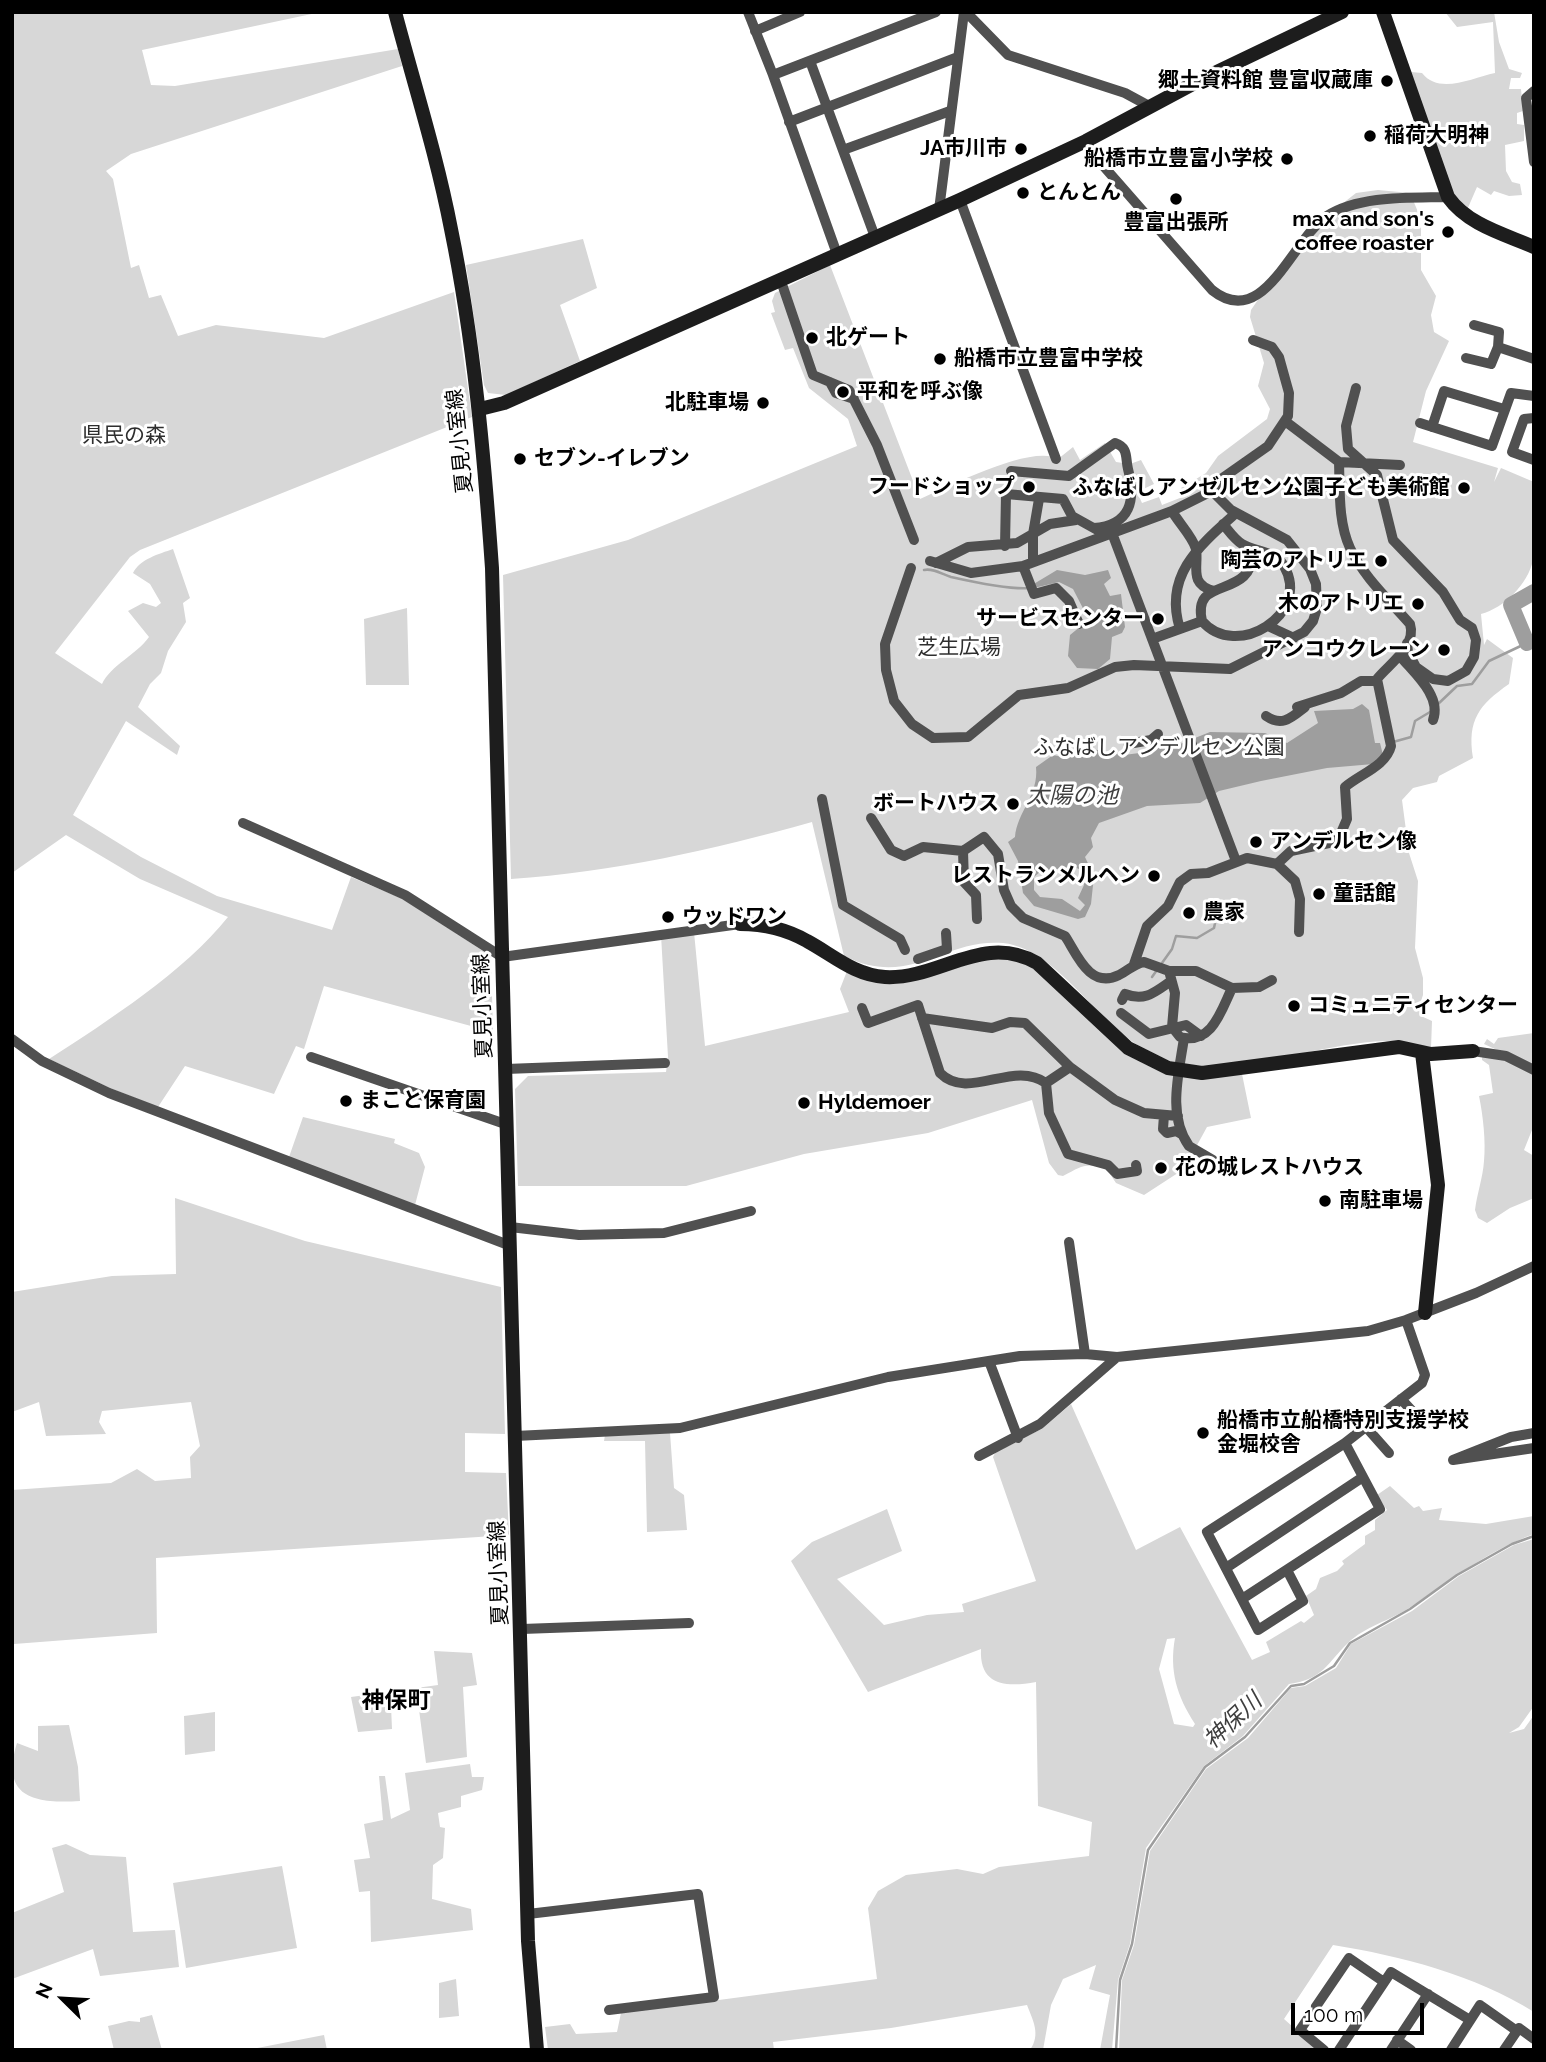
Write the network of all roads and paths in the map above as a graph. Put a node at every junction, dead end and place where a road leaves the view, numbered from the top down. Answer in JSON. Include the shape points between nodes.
{"nodes":[{"id":1,"x":395,"y":12,"type":"edge"},
{"id":2,"x":748,"y":12,"type":"edge"},
{"id":3,"x":800,"y":12,"type":"edge"},
{"id":4,"x":936,"y":12,"type":"edge"},
{"id":5,"x":965,"y":12,"type":"edge"},
{"id":6,"x":1342,"y":12,"type":"edge"},
{"id":7,"x":1383,"y":12,"type":"edge"},
{"id":8,"x":755,"y":31,"type":"junction"},
{"id":9,"x":958,"y":57,"type":"junction"},
{"id":10,"x":810,"y":61,"type":"junction"},
{"id":11,"x":773,"y":75,"type":"junction"},
{"id":12,"x":1534,"y":91,"type":"edge"},
{"id":13,"x":1149,"y":106,"type":"junction"},
{"id":14,"x":827,"y":107,"type":"junction"},
{"id":15,"x":950,"y":111,"type":"junction"},
{"id":16,"x":789,"y":122,"type":"junction"},
{"id":17,"x":1086,"y":141,"type":"junction"},
{"id":18,"x":843,"y":150,"type":"junction"},
{"id":19,"x":1534,"y":162,"type":"edge"},
{"id":20,"x":1448,"y":197,"type":"junction"},
{"id":21,"x":960,"y":200,"type":"junction"},
{"id":22,"x":939,"y":210,"type":"junction"},
{"id":23,"x":876,"y":237,"type":"junction"},
{"id":24,"x":1534,"y":247,"type":"edge"},
{"id":25,"x":837,"y":254,"type":"junction"},
{"id":26,"x":783,"y":287,"type":"dead end"},
{"id":27,"x":1474,"y":325,"type":"dead end"},
{"id":28,"x":1253,"y":340,"type":"dead end"},
{"id":29,"x":1498,"y":347,"type":"junction"},
{"id":30,"x":1466,"y":358,"type":"dead end"},
{"id":31,"x":1534,"y":359,"type":"edge"},
{"id":32,"x":1356,"y":388,"type":"dead end"},
{"id":33,"x":1534,"y":396,"type":"edge"},
{"id":34,"x":480,"y":409,"type":"junction"},
{"id":35,"x":1504,"y":409,"type":"junction"},
{"id":36,"x":1534,"y":418,"type":"edge"},
{"id":37,"x":1285,"y":421,"type":"junction"},
{"id":38,"x":1420,"y":423,"type":"dead end"},
{"id":39,"x":1432,"y":427,"type":"junction"},
{"id":40,"x":1056,"y":459,"type":"dead end"},
{"id":41,"x":1534,"y":460,"type":"edge"},
{"id":42,"x":1339,"y":462,"type":"junction"},
{"id":43,"x":1400,"y":465,"type":"dead end"},
{"id":44,"x":1011,"y":471,"type":"dead end"},
{"id":45,"x":1212,"y":491,"type":"junction"},
{"id":46,"x":1039,"y":499,"type":"junction"},
{"id":47,"x":1171,"y":511,"type":"junction"},
{"id":48,"x":1236,"y":513,"type":"junction"},
{"id":49,"x":1076,"y":520,"type":"junction"},
{"id":50,"x":1223,"y":524,"type":"junction"},
{"id":51,"x":1094,"y":528,"type":"junction"},
{"id":52,"x":1032,"y":534,"type":"junction"},
{"id":53,"x":1108,"y":534,"type":"junction"},
{"id":54,"x":914,"y":540,"type":"dead end"},
{"id":55,"x":1005,"y":546,"type":"junction"},
{"id":56,"x":1196,"y":550,"type":"junction"},
{"id":57,"x":1256,"y":550,"type":"junction"},
{"id":58,"x":1302,"y":556,"type":"junction"},
{"id":59,"x":1028,"y":564,"type":"junction"},
{"id":60,"x":1284,"y":565,"type":"junction"},
{"id":61,"x":911,"y":568,"type":"dead end"},
{"id":62,"x":1214,"y":591,"type":"junction"},
{"id":63,"x":1202,"y":621,"type":"junction"},
{"id":64,"x":1079,"y":624,"type":"dead end"},
{"id":65,"x":1268,"y":626,"type":"junction"},
{"id":66,"x":1180,"y":629,"type":"junction"},
{"id":67,"x":1294,"y":638,"type":"junction"},
{"id":68,"x":1152,"y":639,"type":"junction"},
{"id":69,"x":1407,"y":643,"type":"junction"},
{"id":70,"x":1400,"y":656,"type":"junction"},
{"id":71,"x":1162,"y":666,"type":"junction"},
{"id":72,"x":1377,"y":681,"type":"junction"},
{"id":73,"x":1266,"y":716,"type":"dead end"},
{"id":74,"x":1433,"y":720,"type":"dead end"},
{"id":75,"x":1158,"y":734,"type":"dead end"},
{"id":76,"x":1128,"y":744,"type":"dead end"},
{"id":77,"x":822,"y":799,"type":"dead end"},
{"id":78,"x":871,"y":818,"type":"dead end"},
{"id":79,"x":243,"y":823,"type":"dead end"},
{"id":80,"x":963,"y":851,"type":"junction"},
{"id":81,"x":1236,"y":860,"type":"junction"},
{"id":82,"x":1277,"y":864,"type":"junction"},
{"id":83,"x":977,"y":919,"type":"dead end"},
{"id":84,"x":740,"y":924,"type":"joint"},
{"id":85,"x":1298,"y":932,"type":"dead end"},
{"id":86,"x":946,"y":933,"type":"dead end"},
{"id":87,"x":904,"y":943,"type":"dead end"},
{"id":88,"x":1143,"y":943,"type":"junction"},
{"id":89,"x":502,"y":957,"type":"junction"},
{"id":90,"x":918,"y":959,"type":"dead end"},
{"id":91,"x":1152,"y":962,"type":"junction"},
{"id":92,"x":1134,"y":964,"type":"junction"},
{"id":93,"x":1170,"y":976,"type":"junction"},
{"id":94,"x":1113,"y":977,"type":"junction"},
{"id":95,"x":1272,"y":980,"type":"dead end"},
{"id":96,"x":1232,"y":988,"type":"junction"},
{"id":97,"x":862,"y":1008,"type":"dead end"},
{"id":98,"x":1121,"y":1013,"type":"dead end"},
{"id":99,"x":922,"y":1018,"type":"junction"},
{"id":100,"x":1172,"y":1027,"type":"junction"},
{"id":101,"x":1201,"y":1036,"type":"junction"},
{"id":102,"x":1184,"y":1038,"type":"junction"},
{"id":103,"x":12,"y":1039,"type":"edge"},
{"id":104,"x":1474,"y":1051,"type":"joint"},
{"id":105,"x":1422,"y":1053,"type":"junction"},
{"id":106,"x":311,"y":1058,"type":"dead end"},
{"id":107,"x":665,"y":1063,"type":"dead end"},
{"id":108,"x":1070,"y":1067,"type":"junction"},
{"id":109,"x":506,"y":1069,"type":"junction"},
{"id":110,"x":1534,"y":1070,"type":"edge"},
{"id":111,"x":1046,"y":1083,"type":"junction"},
{"id":112,"x":1164,"y":1115,"type":"junction"},
{"id":113,"x":1178,"y":1116,"type":"junction"},
{"id":114,"x":508,"y":1125,"type":"junction"},
{"id":115,"x":1183,"y":1135,"type":"junction"},
{"id":116,"x":1213,"y":1160,"type":"dead end"},
{"id":117,"x":1136,"y":1165,"type":"dead end"},
{"id":118,"x":751,"y":1210,"type":"dead end"},
{"id":119,"x":510,"y":1227,"type":"junction"},
{"id":120,"x":1069,"y":1242,"type":"dead end"},
{"id":121,"x":511,"y":1245,"type":"junction"},
{"id":122,"x":1531,"y":1271,"type":"edge"},
{"id":123,"x":1425,"y":1312,"type":"junction"},
{"id":124,"x":1406,"y":1320,"type":"junction"},
{"id":125,"x":1085,"y":1354,"type":"junction"},
{"id":126,"x":1117,"y":1357,"type":"junction"},
{"id":127,"x":989,"y":1361,"type":"junction"},
{"id":128,"x":1401,"y":1399,"type":"junction"},
{"id":129,"x":1425,"y":1425,"type":"dead end"},
{"id":130,"x":1366,"y":1426,"type":"junction"},
{"id":131,"x":1534,"y":1433,"type":"edge"},
{"id":132,"x":515,"y":1436,"type":"junction"},
{"id":133,"x":1018,"y":1438,"type":"junction"},
{"id":134,"x":1345,"y":1443,"type":"junction"},
{"id":135,"x":1534,"y":1448,"type":"edge"},
{"id":136,"x":1389,"y":1453,"type":"dead end"},
{"id":137,"x":979,"y":1455,"type":"dead end"},
{"id":138,"x":1363,"y":1477,"type":"junction"},
{"id":139,"x":1226,"y":1568,"type":"junction"},
{"id":140,"x":1287,"y":1570,"type":"junction"},
{"id":141,"x":1242,"y":1599,"type":"junction"},
{"id":142,"x":689,"y":1623,"type":"dead end"},
{"id":143,"x":522,"y":1629,"type":"junction"},
{"id":144,"x":528,"y":1914,"type":"junction"},
{"id":145,"x":1384,"y":1982,"type":"junction"},
{"id":146,"x":1428,"y":1994,"type":"junction"},
{"id":147,"x":609,"y":2010,"type":"dead end"},
{"id":148,"x":1470,"y":2020,"type":"junction"},
{"id":149,"x":1517,"y":2031,"type":"junction"},
{"id":150,"x":1534,"y":2039,"type":"edge"},
{"id":151,"x":1394,"y":2045,"type":"edge"},
{"id":152,"x":537,"y":2050,"type":"edge"},
{"id":153,"x":1324,"y":2050,"type":"edge"},
{"id":154,"x":1339,"y":2050,"type":"edge"},
{"id":155,"x":1411,"y":2050,"type":"edge"},
{"id":156,"x":1451,"y":2050,"type":"edge"},
{"id":157,"x":1504,"y":2050,"type":"edge"}],
"edges":[{"from":1,"to":34,"type":"street","name":"夏見小室線","via":[[451,226]]},
{"from":2,"to":8,"type":"street"},
{"from":3,"to":8,"type":"street"},
{"from":4,"to":10,"type":"street"},
{"from":5,"to":9,"type":"street"},
{"from":5,"to":13,"type":"street","via":[[1008,55],[1125,93]]},
{"from":6,"to":13,"type":"street"},
{"from":7,"to":20,"type":"street"},
{"from":8,"to":11,"type":"street"},
{"from":9,"to":14,"type":"street"},
{"from":9,"to":15,"type":"street"},
{"from":10,"to":11,"type":"street"},
{"from":10,"to":14,"type":"street"},
{"from":11,"to":16,"type":"street"},
{"from":12,"to":19,"type":"street","via":[[1526,98]]},
{"from":13,"to":17,"type":"street"},
{"from":14,"to":16,"type":"street"},
{"from":14,"to":18,"type":"street"},
{"from":15,"to":18,"type":"street"},
{"from":15,"to":22,"type":"street"},
{"from":16,"to":25,"type":"street"},
{"from":17,"to":20,"type":"street","via":[[1212,290],[1236,302],[1255,298],[1325,217],[1373,202]]},
{"from":17,"to":21,"type":"street"},
{"from":18,"to":23,"type":"street"},
{"from":20,"to":24,"type":"street","via":[[1471,219]]},
{"from":21,"to":22,"type":"street"},
{"from":21,"to":40,"type":"street"},
{"from":22,"to":23,"type":"street"},
{"from":23,"to":25,"type":"street"},
{"from":25,"to":34,"type":"street","via":[[504,403]]},
{"from":26,"to":54,"type":"street","via":[[813,374],[845,386],[854,399]]},
{"from":27,"to":29,"type":"street","via":[[1499,332]]},
{"from":28,"to":37,"type":"street","via":[[1272,347],[1279,357],[1290,400]]},
{"from":29,"to":30,"type":"street","via":[[1491,364]]},
{"from":29,"to":31,"type":"street"},
{"from":32,"to":69,"type":"street","via":[[1346,426],[1348,449],[1375,470],[1389,531],[1400,550],[1443,592],[1460,620],[1472,628],[1476,640],[1466,671],[1448,681],[1433,679],[1416,667]]},
{"from":33,"to":35,"type":"street","via":[[1514,391]]},
{"from":34,"to":89,"type":"street","name":"夏見小室線","via":[[495,620]]},
{"from":35,"to":39,"type":"street","via":[[1444,391]]},
{"from":35,"to":39,"type":"street","via":[[1492,446]]},
{"from":36,"to":41,"type":"street","via":[[1524,419],[1512,452]]},
{"from":37,"to":42,"type":"street"},
{"from":37,"to":45,"type":"street","via":[[1268,446],[1221,479]]},
{"from":38,"to":39,"type":"street"},
{"from":42,"to":43,"type":"street"},
{"from":42,"to":69,"type":"street","via":[[1342,521],[1349,545],[1358,563],[1410,624]]},
{"from":44,"to":51,"type":"street","via":[[1069,476],[1107,447],[1120,445],[1127,455],[1133,501],[1112,524]]},
{"from":45,"to":47,"type":"street"},
{"from":45,"to":48,"type":"street"},
{"from":46,"to":49,"type":"street","via":[[1063,499]]},
{"from":46,"to":52,"type":"street"},
{"from":46,"to":55,"type":"street","via":[[1006,494]]},
{"from":47,"to":53,"type":"street"},
{"from":47,"to":56,"type":"street"},
{"from":48,"to":50,"type":"street"},
{"from":48,"to":58,"type":"street","via":[[1272,530]]},
{"from":49,"to":51,"type":"street"},
{"from":49,"to":52,"type":"street","via":[[1051,524]]},
{"from":50,"to":56,"type":"street"},
{"from":50,"to":57,"type":"street","via":[[1235,539]]},
{"from":51,"to":53,"type":"street"},
{"from":52,"to":55,"type":"street"},
{"from":52,"to":59,"type":"street"},
{"from":53,"to":59,"type":"street"},
{"from":53,"to":68,"type":"street"},
{"from":55,"to":59,"type":"street","via":[[968,548],[933,562],[971,573]]},
{"from":56,"to":62,"type":"street","via":[[1198,578]]},
{"from":56,"to":66,"type":"street","via":[[1176,590]]},
{"from":57,"to":60,"type":"street"},
{"from":57,"to":62,"type":"street","via":[[1243,577]]},
{"from":58,"to":60,"type":"street"},
{"from":58,"to":67,"type":"street","via":[[1316,584],[1317,608],[1310,625]]},
{"from":59,"to":64,"type":"street","via":[[1034,594],[1056,588],[1064,593]]},
{"from":60,"to":65,"type":"street","via":[[1290,593],[1280,617]]},
{"from":61,"to":71,"type":"street","via":[[888,633],[886,670],[901,712],[933,738],[968,737],[1008,701],[1026,692],[1068,688],[1115,667]]},
{"from":62,"to":63,"type":"street","via":[[1204,599]]},
{"from":63,"to":65,"type":"street","via":[[1227,635]]},
{"from":63,"to":66,"type":"street"},
{"from":65,"to":67,"type":"street"},
{"from":66,"to":68,"type":"street"},
{"from":67,"to":71,"type":"street","via":[[1230,669]]},
{"from":68,"to":71,"type":"street"},
{"from":69,"to":70,"type":"street"},
{"from":70,"to":72,"type":"street"},
{"from":70,"to":74,"type":"street","via":[[1433,698]]},
{"from":71,"to":81,"type":"street"},
{"from":72,"to":73,"type":"street","via":[[1361,681],[1301,707],[1285,722]]},
{"from":72,"to":82,"type":"street","via":[[1389,752],[1345,787],[1347,819],[1335,839],[1301,847]]},
{"from":75,"to":76,"type":"street"},
{"from":77,"to":87,"type":"street","via":[[844,905]]},
{"from":78,"to":80,"type":"street","via":[[891,850],[904,856],[923,847]]},
{"from":79,"to":89,"type":"street","via":[[405,895]]},
{"from":80,"to":83,"type":"street","via":[[964,882],[976,895]]},
{"from":80,"to":94,"type":"street","via":[[984,837],[998,854],[1004,890],[1018,914],[1065,936],[1084,968]]},
{"from":81,"to":82,"type":"street","via":[[1255,858]]},
{"from":81,"to":88,"type":"street","via":[[1180,882],[1168,906],[1147,926]]},
{"from":82,"to":85,"type":"street","via":[[1298,890]]},
{"from":84,"to":89,"type":"street"},
{"from":84,"to":105,"type":"street","via":[[786,931],[857,970],[887,977],[989,951],[1025,957],[1128,1048],[1176,1070],[1212,1073],[1399,1048]]},
{"from":86,"to":90,"type":"street","via":[[947,949]]},
{"from":88,"to":91,"type":"street"},
{"from":88,"to":92,"type":"street"},
{"from":89,"to":109,"type":"street","name":"夏見小室線"},
{"from":91,"to":92,"type":"street"},
{"from":91,"to":93,"type":"street"},
{"from":92,"to":94,"type":"street"},
{"from":93,"to":94,"type":"street","via":[[1146,997],[1136,998],[1123,997]]},
{"from":93,"to":96,"type":"street","via":[[1196,971]]},
{"from":93,"to":100,"type":"street","via":[[1175,1001]]},
{"from":95,"to":96,"type":"street","via":[[1259,987]]},
{"from":96,"to":101,"type":"street","via":[[1216,1023]]},
{"from":97,"to":99,"type":"street","via":[[868,1023],[918,1004]]},
{"from":98,"to":100,"type":"street","via":[[1149,1034]]},
{"from":99,"to":108,"type":"street","via":[[992,1028],[1025,1023]]},
{"from":99,"to":111,"type":"street","via":[[940,1073],[950,1082],[1026,1074]]},
{"from":100,"to":101,"type":"street","via":[[1186,1025]]},
{"from":100,"to":102,"type":"street"},
{"from":101,"to":102,"type":"street"},
{"from":102,"to":113,"type":"street"},
{"from":103,"to":121,"type":"street","via":[[43,1061],[109,1093]]},
{"from":104,"to":105,"type":"street"},
{"from":104,"to":110,"type":"street","via":[[1506,1056]]},
{"from":105,"to":123,"type":"street","via":[[1438,1185]]},
{"from":106,"to":114,"type":"street"},
{"from":107,"to":109,"type":"street"},
{"from":108,"to":111,"type":"street"},
{"from":108,"to":112,"type":"street","via":[[1115,1100],[1144,1113]]},
{"from":109,"to":114,"type":"street","name":"夏見小室線"},
{"from":111,"to":117,"type":"street","via":[[1049,1113],[1069,1153],[1108,1165],[1117,1174],[1137,1171]]},
{"from":112,"to":113,"type":"street"},
{"from":112,"to":115,"type":"street","via":[[1163,1129]]},
{"from":113,"to":115,"type":"street"},
{"from":114,"to":119,"type":"street","name":"夏見小室線"},
{"from":115,"to":116,"type":"street","via":[[1189,1146]]},
{"from":118,"to":119,"type":"street","via":[[664,1233],[579,1236]]},
{"from":119,"to":121,"type":"street","name":"夏見小室線"},
{"from":120,"to":125,"type":"street"},
{"from":121,"to":132,"type":"street","name":"夏見小室線"},
{"from":122,"to":123,"type":"street"},
{"from":123,"to":124,"type":"street"},
{"from":124,"to":126,"type":"street","via":[[1368,1331]]},
{"from":124,"to":128,"type":"street","via":[[1425,1375],[1422,1383]]},
{"from":125,"to":126,"type":"street"},
{"from":125,"to":127,"type":"street"},
{"from":126,"to":133,"type":"street","via":[[1081,1391]]},
{"from":127,"to":132,"type":"street","via":[[888,1377],[680,1429]]},
{"from":127,"to":133,"type":"street"},
{"from":128,"to":129,"type":"street"},
{"from":128,"to":130,"type":"street"},
{"from":130,"to":134,"type":"street"},
{"from":130,"to":136,"type":"street"},
{"from":131,"to":135,"type":"street","via":[[1453,1460]]},
{"from":132,"to":143,"type":"street","name":"夏見小室線"},
{"from":133,"to":137,"type":"street"},
{"from":134,"to":138,"type":"street"},
{"from":134,"to":139,"type":"street","via":[[1207,1532]]},
{"from":138,"to":139,"type":"street"},
{"from":138,"to":140,"type":"street","via":[[1380,1509]]},
{"from":139,"to":141,"type":"street"},
{"from":140,"to":141,"type":"street"},
{"from":140,"to":141,"type":"street","via":[[1303,1601],[1258,1630]]},
{"from":142,"to":143,"type":"street"},
{"from":143,"to":144,"type":"street","name":"夏見小室線"},
{"from":144,"to":147,"type":"street","via":[[698,1894],[714,1997]]},
{"from":144,"to":152,"type":"street","name":"夏見小室線"},
{"from":145,"to":146,"type":"street","via":[[1391,1972]]},
{"from":145,"to":153,"type":"street","via":[[1349,1958],[1300,2031]]},
{"from":145,"to":154,"type":"street"},
{"from":146,"to":148,"type":"street"},
{"from":146,"to":151,"type":"street"},
{"from":148,"to":149,"type":"street","via":[[1480,2006]]},
{"from":148,"to":156,"type":"street"},
{"from":149,"to":150,"type":"street","via":[[1520,2028]]},
{"from":149,"to":157,"type":"street"},
{"from":151,"to":155,"type":"street"}]}
